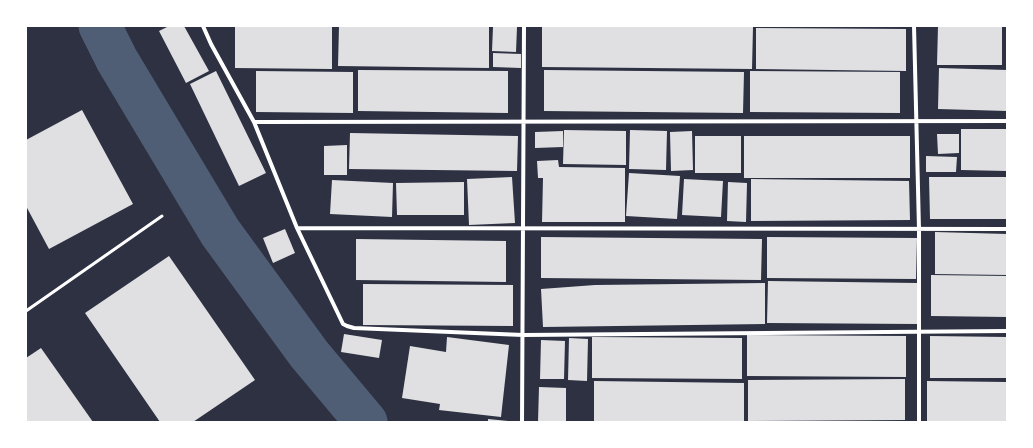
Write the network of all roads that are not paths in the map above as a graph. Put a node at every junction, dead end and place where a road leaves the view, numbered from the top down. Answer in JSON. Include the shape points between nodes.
{"nodes":[{"id":1,"x":203,"y":26,"type":"edge"},
{"id":2,"x":524,"y":26,"type":"edge"},
{"id":3,"x":914,"y":26,"type":"edge"},
{"id":4,"x":523,"y":121,"type":"junction"},
{"id":5,"x":918,"y":121,"type":"junction"},
{"id":6,"x":1007,"y":121,"type":"edge"},
{"id":7,"x":254,"y":122,"type":"junction"},
{"id":8,"x":162,"y":216,"type":"dead end"},
{"id":9,"x":297,"y":228,"type":"junction"},
{"id":10,"x":523,"y":229,"type":"junction"},
{"id":11,"x":919,"y":229,"type":"junction"},
{"id":12,"x":1007,"y":229,"type":"edge"},
{"id":13,"x":26,"y":311,"type":"edge"},
{"id":14,"x":920,"y":331,"type":"junction"},
{"id":15,"x":1007,"y":331,"type":"edge"},
{"id":16,"x":524,"y":335,"type":"junction"},
{"id":17,"x":522,"y":422,"type":"edge"},
{"id":18,"x":919,"y":422,"type":"edge"}],
"edges":[{"from":1,"to":7,"type":"street","via":[[210,44]]},
{"from":2,"to":4,"type":"street"},
{"from":3,"to":5,"type":"street"},
{"from":4,"to":5,"type":"street"},
{"from":4,"to":7,"type":"street"},
{"from":4,"to":10,"type":"street"},
{"from":5,"to":6,"type":"street"},
{"from":5,"to":11,"type":"street"},
{"from":7,"to":9,"type":"street"},
{"from":8,"to":13,"type":"lane"},
{"from":9,"to":10,"type":"street"},
{"from":9,"to":16,"type":"street","via":[[346,326]]},
{"from":10,"to":11,"type":"street"},
{"from":10,"to":16,"type":"street"},
{"from":11,"to":12,"type":"street"},
{"from":11,"to":14,"type":"street"},
{"from":14,"to":15,"type":"street"},
{"from":14,"to":16,"type":"street"},
{"from":14,"to":18,"type":"street"},
{"from":16,"to":17,"type":"street"}]}
